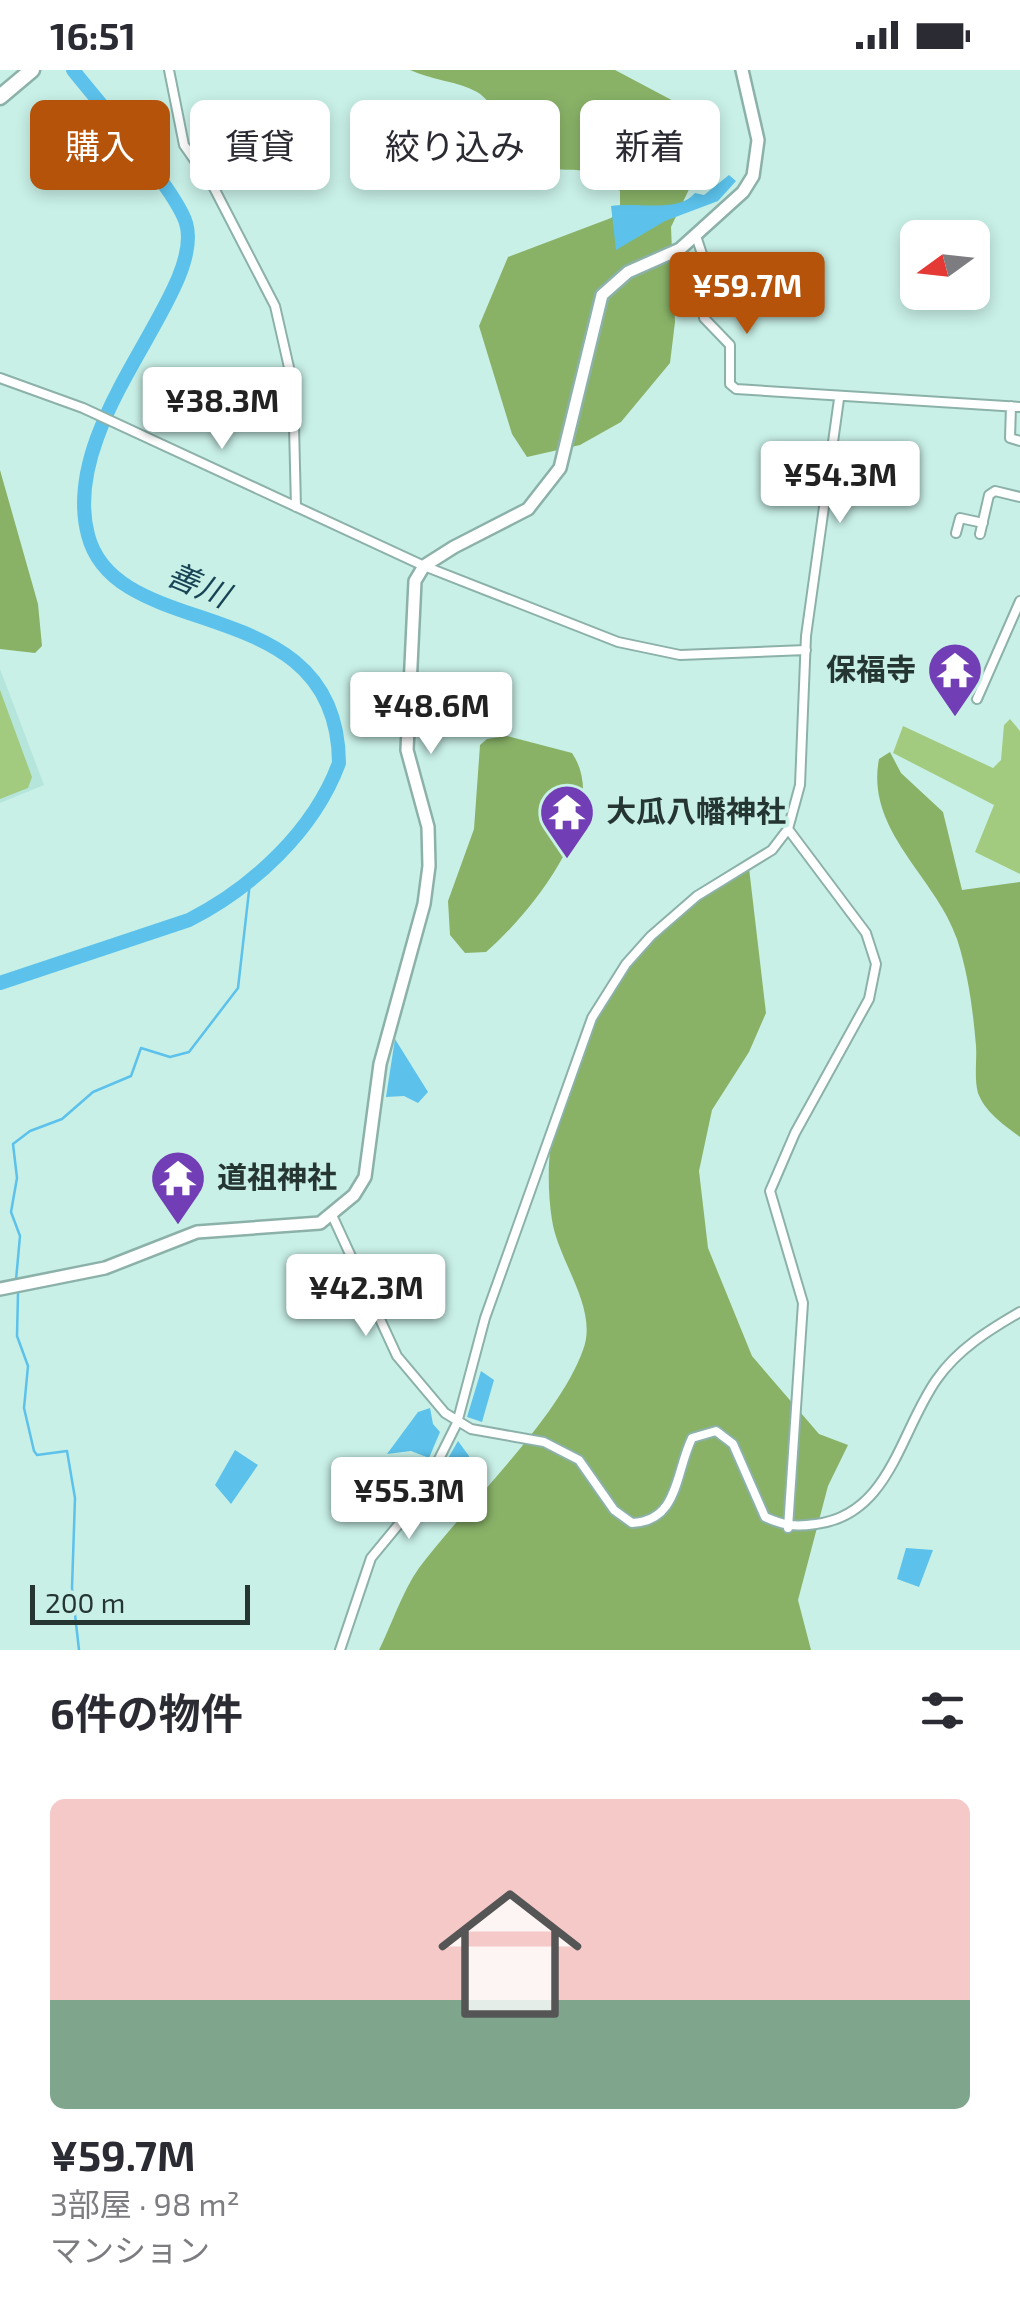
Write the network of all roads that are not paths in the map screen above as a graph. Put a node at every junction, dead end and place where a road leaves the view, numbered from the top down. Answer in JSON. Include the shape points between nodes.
{"nodes":[{"id":1,"x":32,"y":70,"type":"edge"},
{"id":2,"x":169,"y":70,"type":"edge"},
{"id":3,"x":742,"y":70,"type":"edge"},
{"id":4,"x":0,"y":97,"type":"edge"},
{"id":5,"x":696,"y":236,"type":"junction"},
{"id":6,"x":0,"y":378,"type":"edge"},
{"id":7,"x":839,"y":399,"type":"junction"},
{"id":8,"x":1016,"y":407,"type":"edge"},
{"id":9,"x":1020,"y":440,"type":"edge"},
{"id":10,"x":1020,"y":497,"type":"edge"},
{"id":11,"x":296,"y":507,"type":"junction"},
{"id":12,"x":982,"y":523,"type":"junction"},
{"id":13,"x":956,"y":534,"type":"dead end"},
{"id":14,"x":980,"y":534,"type":"dead end"},
{"id":15,"x":424,"y":566,"type":"junction"},
{"id":16,"x":1020,"y":601,"type":"edge"},
{"id":17,"x":806,"y":650,"type":"junction"},
{"id":18,"x":977,"y":698,"type":"dead end"},
{"id":19,"x":788,"y":829,"type":"junction"},
{"id":20,"x":331,"y":1214,"type":"junction"},
{"id":21,"x":0,"y":1289,"type":"edge"},
{"id":22,"x":1020,"y":1312,"type":"edge"},
{"id":23,"x":457,"y":1423,"type":"junction"},
{"id":24,"x":788,"y":1528,"type":"junction"},
{"id":25,"x":340,"y":1650,"type":"edge"}],
"edges":[{"from":1,"to":4,"type":"highway"},
{"from":2,"to":11,"type":"street","via":[[184,145],[275,306],[293,385]]},
{"from":3,"to":5,"type":"street","via":[[758,140],[753,176]]},
{"from":5,"to":7,"type":"street","via":[[704,260],[704,318],[730,345],[733,387]]},
{"from":5,"to":15,"type":"street","via":[[614,281],[602,295],[560,468],[528,509]]},
{"from":6,"to":11,"type":"street","via":[[83,408]]},
{"from":7,"to":8,"type":"street"},
{"from":7,"to":17,"type":"street"},
{"from":8,"to":9,"type":"street","via":[[1010,438]]},
{"from":10,"to":12,"type":"street","via":[[989,495]]},
{"from":11,"to":15,"type":"street"},
{"from":12,"to":13,"type":"street","via":[[960,518]]},
{"from":12,"to":14,"type":"street"},
{"from":15,"to":17,"type":"street","via":[[656,652]]},
{"from":15,"to":20,"type":"street","via":[[416,581],[407,750],[428,827],[424,904],[380,1064],[365,1176]]},
{"from":16,"to":18,"type":"street"},
{"from":17,"to":19,"type":"street","via":[[800,785]]},
{"from":19,"to":23,"type":"street","via":[[772,850],[696,896],[650,936],[592,1018],[485,1318]]},
{"from":19,"to":24,"type":"street","via":[[866,933],[876,964],[869,999],[770,1191],[803,1302]]},
{"from":20,"to":21,"type":"street","via":[[306,1226],[197,1232],[104,1268]]},
{"from":20,"to":23,"type":"street","via":[[397,1356]]},
{"from":22,"to":24,"type":"street","via":[[976,1338],[940,1374],[879,1488],[860,1510]]},
{"from":23,"to":24,"type":"street","via":[[544,1442],[579,1460],[632,1524],[652,1522],[670,1507],[692,1438],[716,1431],[734,1444],[765,1518]]},
{"from":23,"to":25,"type":"street","via":[[418,1502],[371,1558]]}]}
